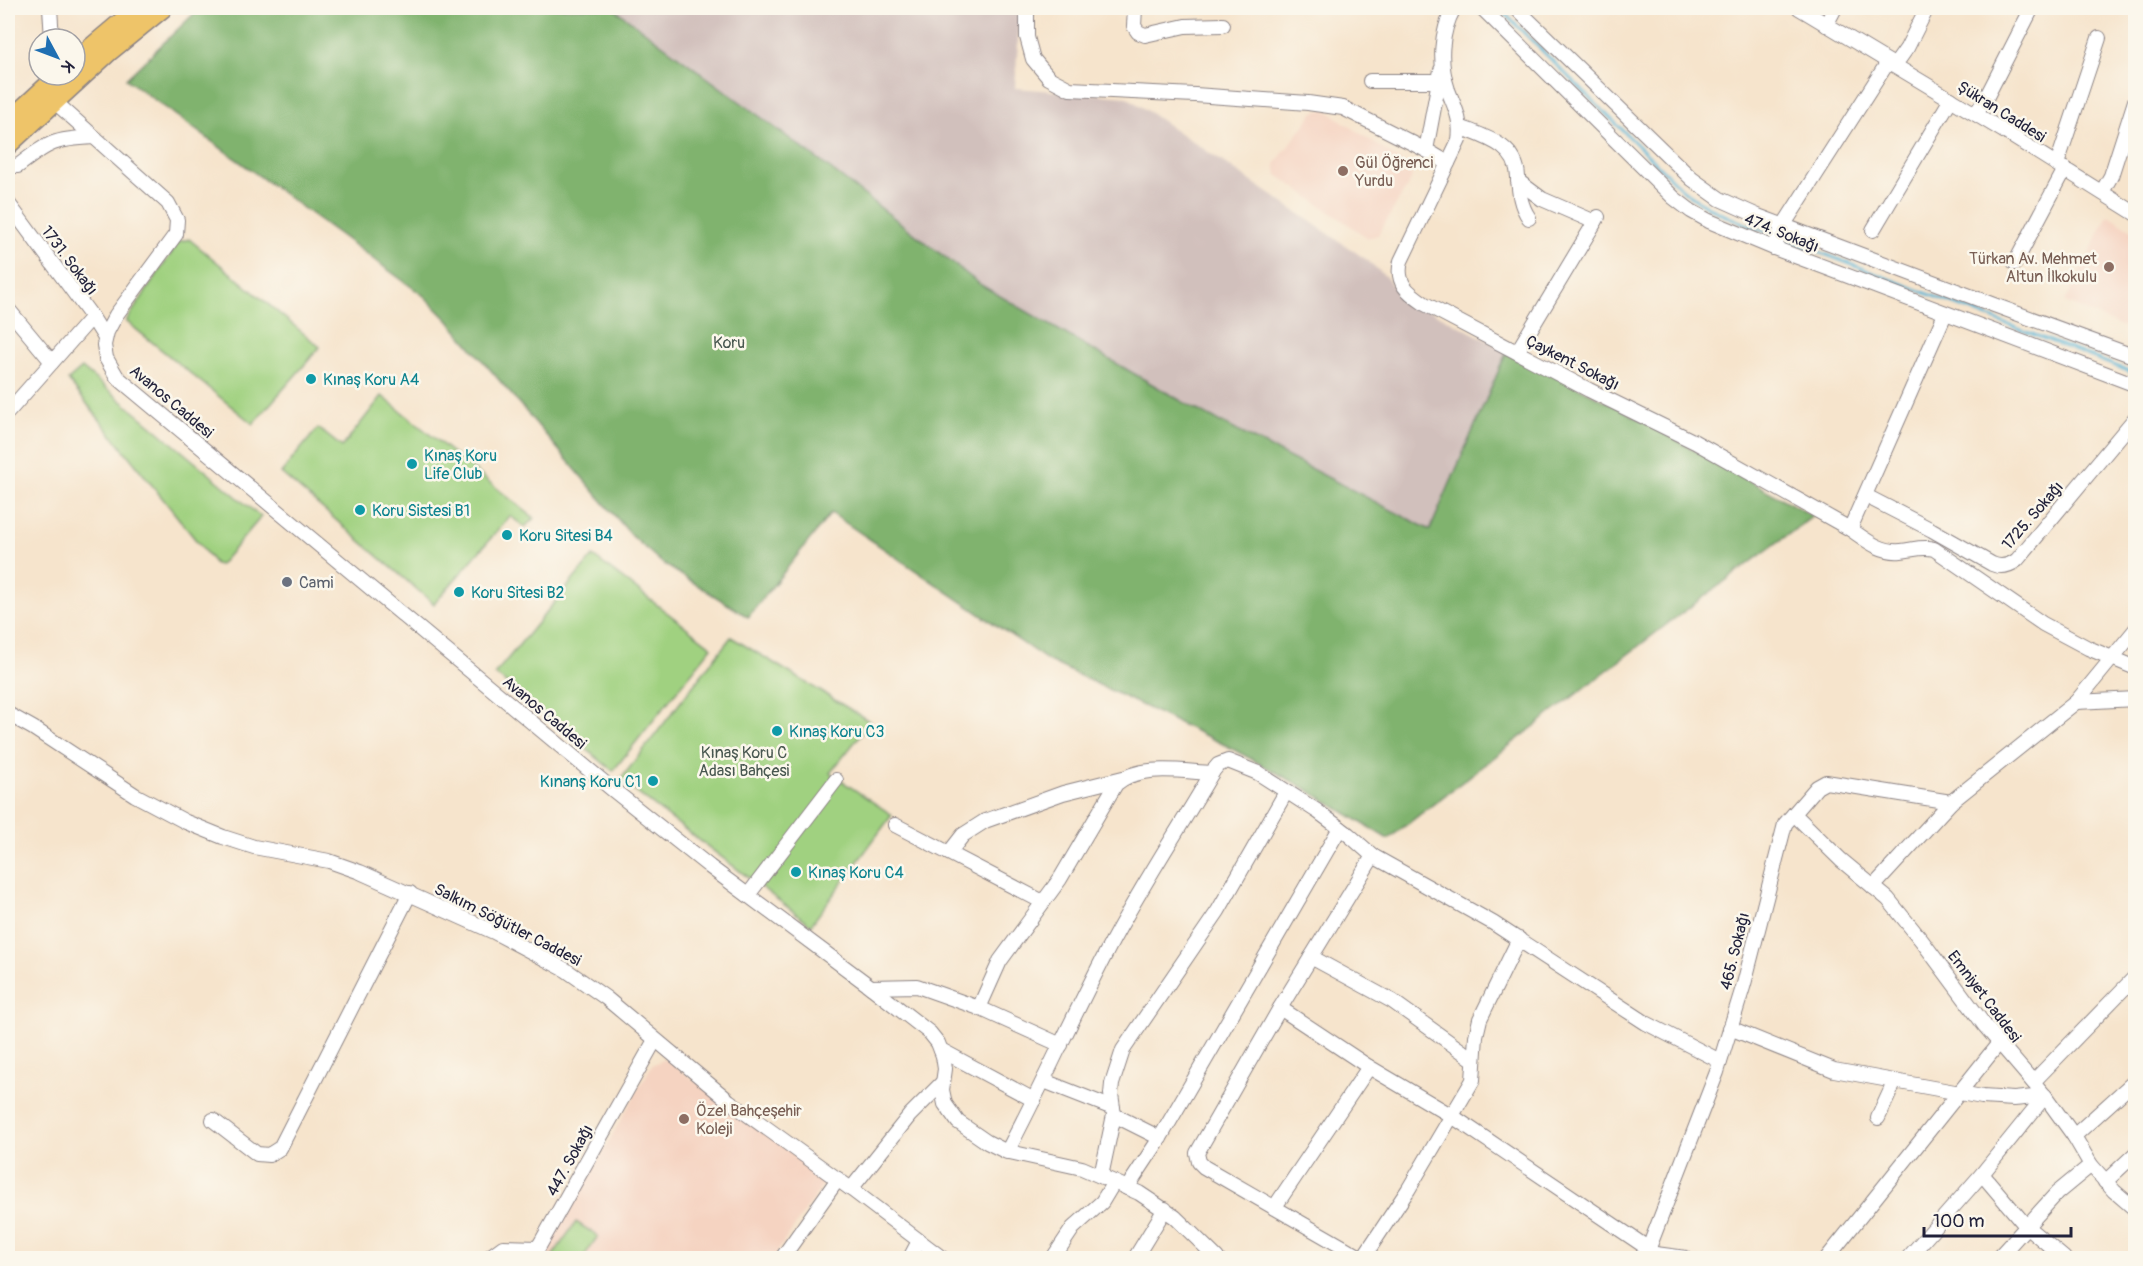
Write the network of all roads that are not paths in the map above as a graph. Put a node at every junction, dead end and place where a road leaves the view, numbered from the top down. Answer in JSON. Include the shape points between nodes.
{"nodes":[{"id":1,"x":50,"y":8,"type":"edge"},
{"id":2,"x":138,"y":8,"type":"edge"},
{"id":3,"x":163,"y":8,"type":"edge"},
{"id":4,"x":1027,"y":8,"type":"edge"},
{"id":5,"x":1134,"y":8,"type":"edge"},
{"id":6,"x":1454,"y":8,"type":"edge"},
{"id":7,"x":1482,"y":8,"type":"edge"},
{"id":8,"x":1516,"y":8,"type":"edge"},
{"id":9,"x":1800,"y":8,"type":"edge"},
{"id":10,"x":1835,"y":8,"type":"edge"},
{"id":11,"x":1928,"y":8,"type":"edge"},
{"id":12,"x":2032,"y":8,"type":"edge"},
{"id":13,"x":1223,"y":25,"type":"dead end"},
{"id":14,"x":1826,"y":25,"type":"junction"},
{"id":15,"x":51,"y":27,"type":"edge"},
{"id":16,"x":2099,"y":38,"type":"dead end"},
{"id":17,"x":87,"y":51,"type":"edge"},
{"id":18,"x":1892,"y":64,"type":"junction"},
{"id":19,"x":1442,"y":65,"type":"junction"},
{"id":20,"x":1370,"y":81,"type":"dead end"},
{"id":21,"x":1439,"y":81,"type":"junction"},
{"id":22,"x":45,"y":87,"type":"edge"},
{"id":23,"x":1951,"y":99,"type":"junction"},
{"id":24,"x":2135,"y":99,"type":"edge"},
{"id":25,"x":55,"y":102,"type":"junction"},
{"id":26,"x":1976,"y":114,"type":"junction"},
{"id":27,"x":8,"y":122,"type":"edge"},
{"id":28,"x":1460,"y":127,"type":"junction"},
{"id":29,"x":94,"y":137,"type":"junction"},
{"id":30,"x":8,"y":145,"type":"edge"},
{"id":31,"x":1426,"y":150,"type":"junction"},
{"id":32,"x":1448,"y":163,"type":"junction"},
{"id":33,"x":8,"y":165,"type":"edge"},
{"id":34,"x":2061,"y":167,"type":"junction"},
{"id":35,"x":1518,"y":181,"type":"junction"},
{"id":36,"x":2102,"y":192,"type":"junction"},
{"id":37,"x":8,"y":203,"type":"edge"},
{"id":38,"x":2136,"y":214,"type":"edge"},
{"id":39,"x":1529,"y":218,"type":"dead end"},
{"id":40,"x":1873,"y":230,"type":"dead end"},
{"id":41,"x":1779,"y":237,"type":"junction"},
{"id":42,"x":2015,"y":263,"type":"dead end"},
{"id":43,"x":8,"y":309,"type":"edge"},
{"id":44,"x":1945,"y":314,"type":"junction"},
{"id":45,"x":92,"y":317,"type":"junction"},
{"id":46,"x":105,"y":338,"type":"junction"},
{"id":47,"x":1517,"y":352,"type":"junction"},
{"id":48,"x":2136,"y":357,"type":"edge"},
{"id":49,"x":52,"y":362,"type":"junction"},
{"id":50,"x":2136,"y":385,"type":"edge"},
{"id":51,"x":10,"y":402,"type":"edge"},
{"id":52,"x":2136,"y":417,"type":"edge"},
{"id":53,"x":1866,"y":496,"type":"junction"},
{"id":54,"x":1850,"y":529,"type":"junction"},
{"id":55,"x":2136,"y":629,"type":"edge"},
{"id":56,"x":2111,"y":658,"type":"junction"},
{"id":57,"x":2136,"y":668,"type":"edge"},
{"id":58,"x":2136,"y":699,"type":"edge"},
{"id":59,"x":2076,"y":702,"type":"junction"},
{"id":60,"x":8,"y":714,"type":"edge"},
{"id":61,"x":1212,"y":773,"type":"junction"},
{"id":62,"x":1125,"y":777,"type":"junction"},
{"id":63,"x":836,"y":780,"type":"dead end"},
{"id":64,"x":1286,"y":792,"type":"junction"},
{"id":65,"x":1951,"y":802,"type":"junction"},
{"id":66,"x":1794,"y":814,"type":"junction"},
{"id":67,"x":894,"y":825,"type":"dead end"},
{"id":68,"x":1340,"y":828,"type":"junction"},
{"id":69,"x":949,"y":853,"type":"junction"},
{"id":70,"x":1373,"y":856,"type":"junction"},
{"id":71,"x":1873,"y":887,"type":"junction"},
{"id":72,"x":410,"y":894,"type":"junction"},
{"id":73,"x":748,"y":895,"type":"junction"},
{"id":74,"x":1043,"y":902,"type":"junction"},
{"id":75,"x":1519,"y":939,"type":"junction"},
{"id":76,"x":1311,"y":957,"type":"junction"},
{"id":77,"x":2136,"y":976,"type":"edge"},
{"id":78,"x":871,"y":987,"type":"junction"},
{"id":79,"x":979,"y":1008,"type":"junction"},
{"id":80,"x":1280,"y":1008,"type":"junction"},
{"id":81,"x":1730,"y":1028,"type":"junction"},
{"id":82,"x":655,"y":1040,"type":"junction"},
{"id":83,"x":1999,"y":1043,"type":"junction"},
{"id":84,"x":1061,"y":1045,"type":"junction"},
{"id":85,"x":941,"y":1050,"type":"junction"},
{"id":86,"x":1474,"y":1060,"type":"junction"},
{"id":87,"x":1720,"y":1061,"type":"junction"},
{"id":88,"x":1369,"y":1067,"type":"junction"},
{"id":89,"x":2136,"y":1080,"type":"edge"},
{"id":90,"x":1044,"y":1081,"type":"junction"},
{"id":91,"x":1895,"y":1081,"type":"junction"},
{"id":92,"x":2033,"y":1082,"type":"junction"},
{"id":93,"x":942,"y":1083,"type":"junction"},
{"id":94,"x":1959,"y":1093,"type":"junction"},
{"id":95,"x":2045,"y":1096,"type":"junction"},
{"id":96,"x":1035,"y":1100,"type":"junction"},
{"id":97,"x":1114,"y":1111,"type":"junction"},
{"id":98,"x":1452,"y":1116,"type":"junction"},
{"id":99,"x":1878,"y":1118,"type":"dead end"},
{"id":100,"x":213,"y":1120,"type":"dead end"},
{"id":101,"x":2074,"y":1136,"type":"junction"},
{"id":102,"x":1160,"y":1138,"type":"junction"},
{"id":103,"x":1007,"y":1152,"type":"junction"},
{"id":104,"x":2136,"y":1153,"type":"edge"},
{"id":105,"x":2091,"y":1165,"type":"junction"},
{"id":106,"x":1982,"y":1174,"type":"junction"},
{"id":107,"x":1101,"y":1176,"type":"junction"},
{"id":108,"x":838,"y":1179,"type":"junction"},
{"id":109,"x":2105,"y":1182,"type":"junction"},
{"id":110,"x":1121,"y":1185,"type":"junction"},
{"id":111,"x":851,"y":1190,"type":"junction"},
{"id":112,"x":1274,"y":1208,"type":"junction"},
{"id":113,"x":1165,"y":1209,"type":"junction"},
{"id":114,"x":2136,"y":1210,"type":"edge"},
{"id":115,"x":2026,"y":1226,"type":"junction"},
{"id":116,"x":919,"y":1241,"type":"junction"},
{"id":117,"x":1647,"y":1253,"type":"edge"},
{"id":118,"x":535,"y":1254,"type":"edge"},
{"id":119,"x":488,"y":1258,"type":"edge"},
{"id":120,"x":782,"y":1258,"type":"edge"},
{"id":121,"x":910,"y":1258,"type":"edge"},
{"id":122,"x":942,"y":1258,"type":"edge"},
{"id":123,"x":1053,"y":1258,"type":"edge"},
{"id":124,"x":1135,"y":1258,"type":"edge"},
{"id":125,"x":1217,"y":1258,"type":"edge"},
{"id":126,"x":1362,"y":1258,"type":"edge"},
{"id":127,"x":1686,"y":1258,"type":"edge"},
{"id":128,"x":1827,"y":1258,"type":"edge"},
{"id":129,"x":1908,"y":1258,"type":"edge"},
{"id":130,"x":1998,"y":1258,"type":"edge"},
{"id":131,"x":2064,"y":1258,"type":"edge"}],
"edges":[{"from":1,"to":15,"type":"street"},
{"from":2,"to":17,"type":"main road"},
{"from":3,"to":25,"type":"main road"},
{"from":4,"to":31,"type":"street","via":[[1027,37],[1033,59],[1049,78],[1070,89],[1343,108]]},
{"from":5,"to":13,"type":"street","via":[[1134,26],[1145,35],[1185,26]]},
{"from":6,"to":19,"type":"street","via":[[1444,35]]},
{"from":7,"to":41,"type":"street","name":"474. Sokağı","via":[[1682,205],[1709,221]]},
{"from":8,"to":41,"type":"street","name":"474. Sokağı","via":[[1692,179]]},
{"from":9,"to":14,"type":"street","name":"Şükran Caddesi"},
{"from":10,"to":14,"type":"street"},
{"from":11,"to":18,"type":"street","via":[[1907,48]]},
{"from":12,"to":26,"type":"street"},
{"from":14,"to":18,"type":"street","name":"Şükran Caddesi"},
{"from":16,"to":34,"type":"street"},
{"from":18,"to":23,"type":"street","name":"Şükran Caddesi"},
{"from":18,"to":41,"type":"street"},
{"from":19,"to":21,"type":"street"},
{"from":19,"to":28,"type":"street"},
{"from":20,"to":21,"type":"street"},
{"from":21,"to":31,"type":"street"},
{"from":22,"to":27,"type":"main road"},
{"from":23,"to":26,"type":"street","name":"Şükran Caddesi"},
{"from":23,"to":40,"type":"street"},
{"from":24,"to":36,"type":"street","via":[[2111,176]]},
{"from":25,"to":29,"type":"street"},
{"from":25,"to":30,"type":"main road"},
{"from":26,"to":34,"type":"street","name":"Şükran Caddesi"},
{"from":28,"to":32,"type":"street","name":"Çaykent Sokağı","via":[[1459,140]]},
{"from":28,"to":35,"type":"street","via":[[1504,147],[1515,162]]},
{"from":29,"to":33,"type":"street","via":[[65,138],[46,144],[18,166]]},
{"from":29,"to":46,"type":"street","via":[[168,203],[178,225],[176,234],[116,315]]},
{"from":31,"to":32,"type":"street"},
{"from":32,"to":47,"type":"street","name":"Çaykent Sokağı","via":[[1401,261],[1401,282],[1406,291],[1425,304]]},
{"from":34,"to":36,"type":"street","name":"Şükran Caddesi"},
{"from":34,"to":42,"type":"street"},
{"from":35,"to":39,"type":"street","via":[[1520,202]]},
{"from":35,"to":47,"type":"street","via":[[1542,199],[1596,220]]},
{"from":36,"to":38,"type":"street","name":"Şükran Caddesi"},
{"from":37,"to":45,"type":"street","name":"1731. Sokağı"},
{"from":41,"to":44,"type":"street","name":"474. Sokağı"},
{"from":41,"to":48,"type":"street","name":"474. Sokağı"},
{"from":43,"to":49,"type":"street"},
{"from":44,"to":50,"type":"street","name":"474. Sokağı"},
{"from":44,"to":53,"type":"street"},
{"from":45,"to":46,"type":"street","name":"1731. Sokağı"},
{"from":45,"to":49,"type":"street"},
{"from":46,"to":73,"type":"street","name":"Avanos Caddesi","via":[[106,358],[117,377],[612,789]]},
{"from":47,"to":54,"type":"street","name":"Çaykent Sokağı","via":[[1695,442]]},
{"from":49,"to":51,"type":"street"},
{"from":52,"to":53,"type":"street","name":"1725. Sokağı","via":[[2009,565],[1992,564]]},
{"from":53,"to":54,"type":"street"},
{"from":54,"to":56,"type":"street","name":"Çaykent Sokağı","via":[[1880,549],[1934,549],[2043,624]]},
{"from":55,"to":56,"type":"street"},
{"from":56,"to":57,"type":"street","name":"Çaykent Sokağı"},
{"from":56,"to":59,"type":"street"},
{"from":58,"to":59,"type":"street"},
{"from":59,"to":65,"type":"street"},
{"from":60,"to":72,"type":"street","name":"Salkım Söğütler Caddesi","via":[[135,795],[186,822],[254,847],[345,866]]},
{"from":61,"to":62,"type":"street","via":[[1155,771]]},
{"from":61,"to":64,"type":"street","via":[[1221,763],[1232,762],[1258,773]]},
{"from":61,"to":84,"type":"street","via":[[1112,942]]},
{"from":62,"to":69,"type":"street","via":[[1074,789],[984,822],[963,835]]},
{"from":62,"to":74,"type":"street","via":[[1112,789]]},
{"from":63,"to":73,"type":"street"},
{"from":64,"to":68,"type":"street"},
{"from":64,"to":97,"type":"street","via":[[1218,911],[1129,1040],[1114,1073]]},
{"from":65,"to":66,"type":"street","name":"465. Sokağı","via":[[1830,782],[1817,787]]},
{"from":65,"to":71,"type":"street"},
{"from":66,"to":71,"type":"street","name":"Emniyet Caddesi"},
{"from":66,"to":81,"type":"street","name":"465. Sokağı","via":[[1785,824]]},
{"from":67,"to":69,"type":"street"},
{"from":68,"to":70,"type":"street"},
{"from":68,"to":102,"type":"street"},
{"from":69,"to":74,"type":"street"},
{"from":70,"to":75,"type":"street"},
{"from":70,"to":76,"type":"street"},
{"from":71,"to":83,"type":"street","name":"Emniyet Caddesi","via":[[1922,940]]},
{"from":72,"to":82,"type":"street","name":"Salkım Söğütler Caddesi","via":[[566,970]]},
{"from":72,"to":100,"type":"street","via":[[280,1148],[269,1155],[257,1154]]},
{"from":73,"to":78,"type":"street","name":"Avanos Caddesi"},
{"from":74,"to":79,"type":"street","via":[[1000,961]]},
{"from":75,"to":86,"type":"street","via":[[1480,1019]]},
{"from":75,"to":87,"type":"street","via":[[1646,1023]]},
{"from":76,"to":80,"type":"street"},
{"from":76,"to":86,"type":"street","via":[[1392,1001]]},
{"from":77,"to":92,"type":"street"},
{"from":78,"to":79,"type":"street","via":[[917,986]]},
{"from":78,"to":85,"type":"street","name":"Avanos Caddesi","via":[[930,1033]]},
{"from":79,"to":84,"type":"street"},
{"from":80,"to":88,"type":"street"},
{"from":80,"to":112,"type":"street","via":[[1197,1154],[1204,1167]]},
{"from":81,"to":87,"type":"street","name":"465. Sokağı"},
{"from":81,"to":91,"type":"street","via":[[1834,1070]]},
{"from":82,"to":108,"type":"street","name":"Salkım Söğütler Caddesi","via":[[729,1101]]},
{"from":82,"to":118,"type":"street","name":"447. Sokağı"},
{"from":83,"to":92,"type":"street","name":"Emniyet Caddesi"},
{"from":83,"to":94,"type":"street"},
{"from":84,"to":90,"type":"street"},
{"from":85,"to":93,"type":"street","via":[[945,1069]]},
{"from":85,"to":96,"type":"street"},
{"from":86,"to":98,"type":"street","via":[[1473,1080]]},
{"from":87,"to":117,"type":"street","name":"465. Sokağı"},
{"from":88,"to":98,"type":"street"},
{"from":88,"to":112,"type":"street"},
{"from":89,"to":101,"type":"street"},
{"from":90,"to":96,"type":"street"},
{"from":90,"to":97,"type":"street"},
{"from":91,"to":94,"type":"street"},
{"from":91,"to":99,"type":"street"},
{"from":92,"to":95,"type":"street","name":"Emniyet Caddesi"},
{"from":93,"to":103,"type":"street","via":[[945,1104],[953,1117]]},
{"from":93,"to":111,"type":"street","via":[[910,1115]]},
{"from":94,"to":95,"type":"street","via":[[1998,1098]]},
{"from":94,"to":128,"type":"street"},
{"from":95,"to":101,"type":"street","name":"Emniyet Caddesi"},
{"from":95,"to":106,"type":"street"},
{"from":96,"to":103,"type":"street"},
{"from":97,"to":102,"type":"street"},
{"from":97,"to":107,"type":"street"},
{"from":98,"to":117,"type":"street"},
{"from":98,"to":126,"type":"street"},
{"from":101,"to":105,"type":"street","name":"Emniyet Caddesi"},
{"from":102,"to":110,"type":"street"},
{"from":103,"to":107,"type":"street","via":[[1082,1168]]},
{"from":104,"to":109,"type":"street"},
{"from":105,"to":109,"type":"street","name":"Emniyet Caddesi"},
{"from":105,"to":115,"type":"street"},
{"from":106,"to":115,"type":"street"},
{"from":106,"to":129,"type":"street"},
{"from":107,"to":110,"type":"street"},
{"from":108,"to":111,"type":"street","name":"Salkım Söğütler Caddesi"},
{"from":108,"to":120,"type":"street"},
{"from":109,"to":114,"type":"street","name":"Emniyet Caddesi"},
{"from":110,"to":113,"type":"street"},
{"from":110,"to":123,"type":"street","via":[[1073,1228]]},
{"from":111,"to":116,"type":"street","name":"Salkım Söğütler Caddesi"},
{"from":112,"to":126,"type":"street"},
{"from":113,"to":124,"type":"street"},
{"from":113,"to":125,"type":"street"},
{"from":115,"to":130,"type":"street"},
{"from":115,"to":131,"type":"street"},
{"from":116,"to":121,"type":"street"},
{"from":116,"to":122,"type":"street","name":"Salkım Söğütler Caddesi"},
{"from":117,"to":127,"type":"street"},
{"from":118,"to":119,"type":"street","name":"447. Sokağı","via":[[503,1247]]}]}
